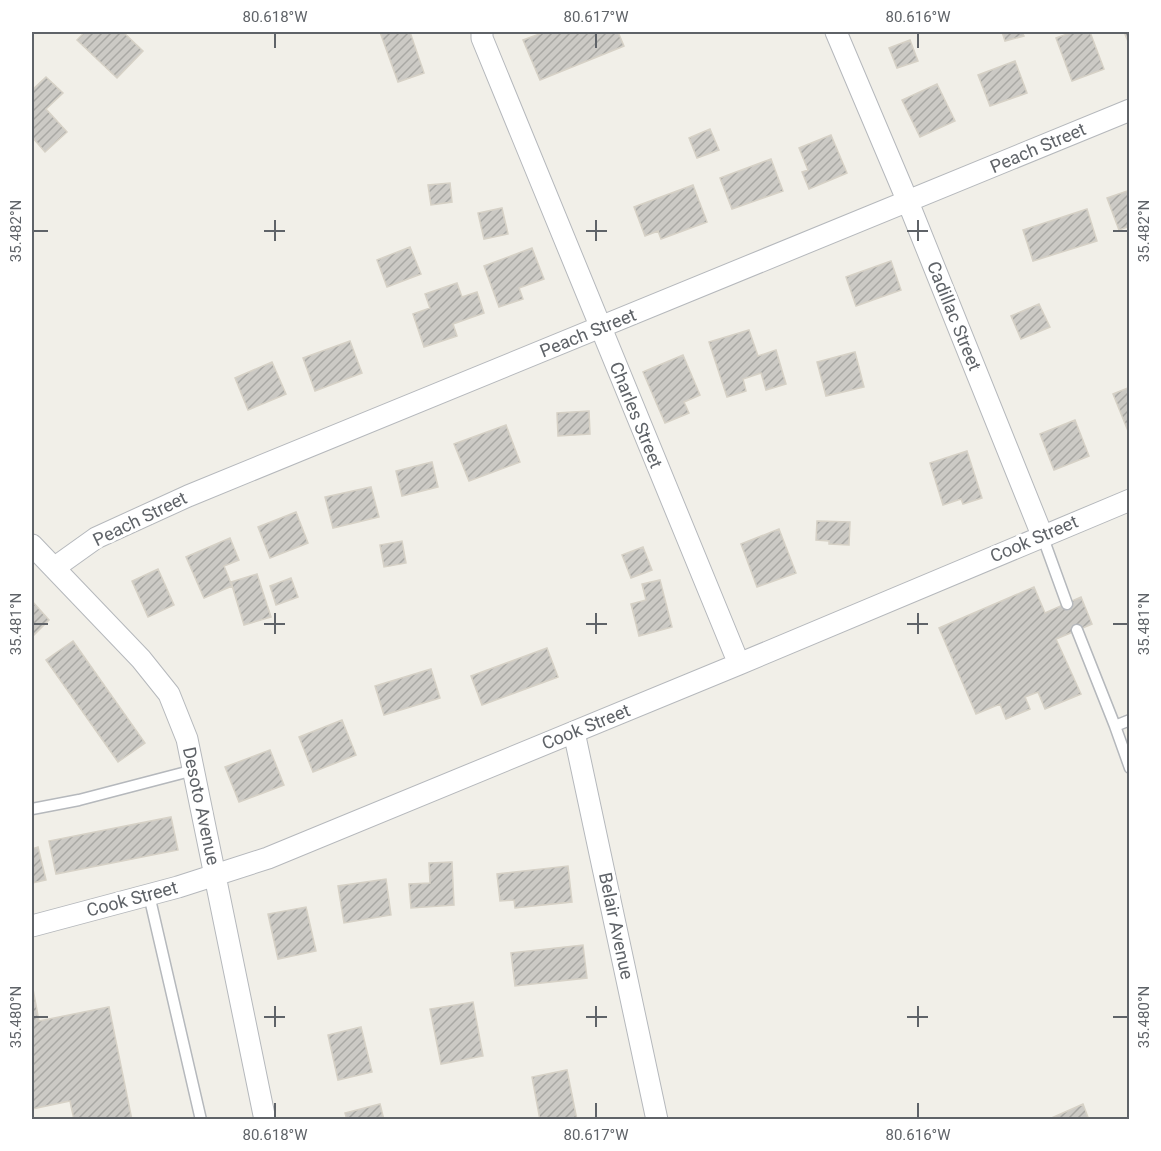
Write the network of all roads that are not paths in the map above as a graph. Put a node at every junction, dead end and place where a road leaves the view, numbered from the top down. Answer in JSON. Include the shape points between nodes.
{"nodes":[{"id":1,"x":482,"y":32,"type":"edge"},
{"id":2,"x":836,"y":32,"type":"edge"},
{"id":3,"x":1130,"y":110,"type":"edge"},
{"id":4,"x":908,"y":202,"type":"junction"},
{"id":5,"x":600,"y":328,"type":"junction"},
{"id":6,"x":1130,"y":500,"type":"edge"},
{"id":7,"x":1042,"y":535,"type":"junction"},
{"id":8,"x":32,"y":546,"type":"edge"},
{"id":9,"x":54,"y":568,"type":"junction"},
{"id":10,"x":1067,"y":604,"type":"dead end"},
{"id":11,"x":1077,"y":630,"type":"dead end"},
{"id":12,"x":738,"y":664,"type":"junction"},
{"id":13,"x":1130,"y":720,"type":"edge"},
{"id":14,"x":1115,"y":726,"type":"junction"},
{"id":15,"x":574,"y":732,"type":"junction"},
{"id":16,"x":1130,"y":768,"type":"edge"},
{"id":17,"x":194,"y":770,"type":"junction"},
{"id":18,"x":32,"y":809,"type":"edge"},
{"id":19,"x":216,"y":875,"type":"junction"},
{"id":20,"x":149,"y":895,"type":"junction"},
{"id":21,"x":32,"y":926,"type":"edge"},
{"id":22,"x":201,"y":1119,"type":"edge"},
{"id":23,"x":265,"y":1119,"type":"edge"},
{"id":24,"x":657,"y":1119,"type":"edge"}],
"edges":[{"from":1,"to":5,"type":"street","name":"Charles Street"},
{"from":2,"to":4,"type":"street","name":"Cadillac Street"},
{"from":3,"to":4,"type":"street","name":"Peach Street"},
{"from":4,"to":5,"type":"street","name":"Peach Street"},
{"from":4,"to":7,"type":"street","name":"Cadillac Street"},
{"from":5,"to":9,"type":"street","name":"Peach Street","via":[[188,496],[96,538]]},
{"from":5,"to":12,"type":"street","name":"Charles Street"},
{"from":6,"to":7,"type":"street","name":"Cook Street"},
{"from":7,"to":10,"type":"lane"},
{"from":7,"to":12,"type":"street","name":"Cook Street"},
{"from":8,"to":9,"type":"street","name":"Desoto Avenue"},
{"from":9,"to":17,"type":"street","name":"Desoto Avenue","via":[[141,658],[169,693]]},
{"from":11,"to":14,"type":"lane"},
{"from":12,"to":15,"type":"street","name":"Cook Street"},
{"from":13,"to":14,"type":"lane"},
{"from":14,"to":16,"type":"lane"},
{"from":15,"to":19,"type":"street","name":"Cook Street","via":[[268,858]]},
{"from":15,"to":24,"type":"street","name":"Belair Avenue"},
{"from":17,"to":18,"type":"lane"},
{"from":17,"to":19,"type":"street","name":"Desoto Avenue"},
{"from":19,"to":20,"type":"street","name":"Cook Street"},
{"from":19,"to":23,"type":"street","name":"Desoto Avenue"},
{"from":20,"to":21,"type":"street","name":"Cook Street"},
{"from":20,"to":22,"type":"lane"}]}
